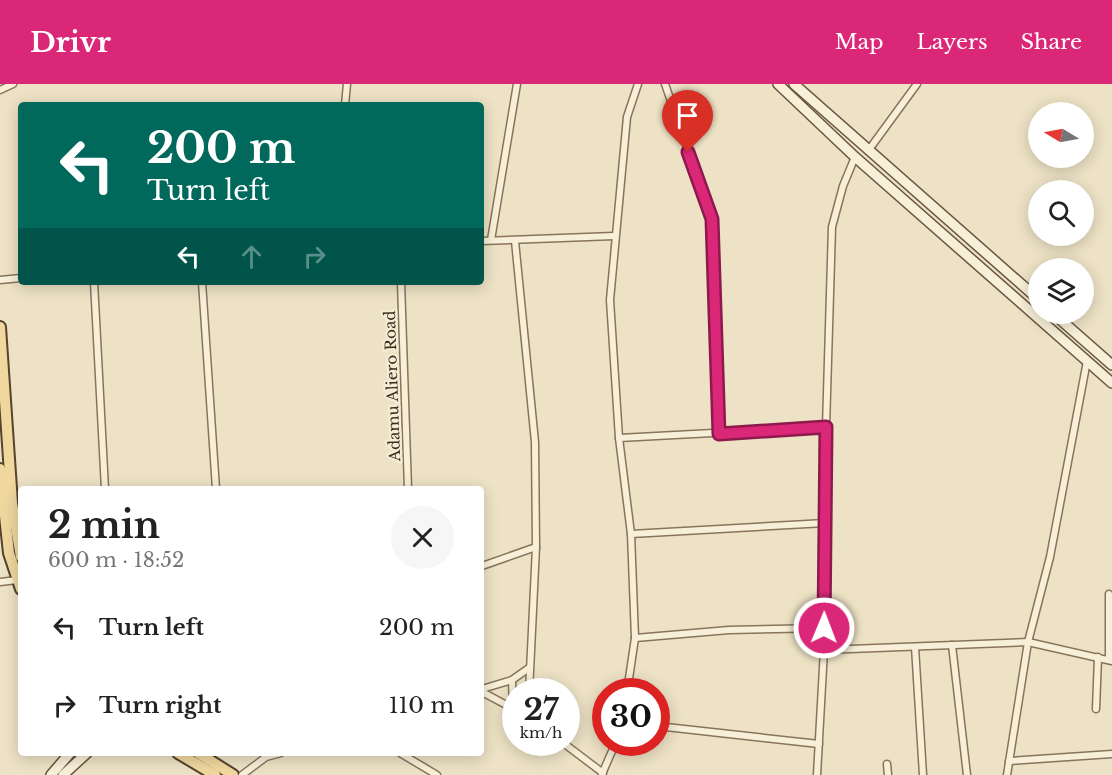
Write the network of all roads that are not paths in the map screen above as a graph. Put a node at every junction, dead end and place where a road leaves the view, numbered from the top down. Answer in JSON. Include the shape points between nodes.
{"nodes":[{"id":1,"x":13,"y":84,"type":"edge"},
{"id":2,"x":347,"y":84,"type":"edge"},
{"id":3,"x":517,"y":84,"type":"edge"},
{"id":4,"x":638,"y":84,"type":"edge"},
{"id":5,"x":665,"y":84,"type":"edge"},
{"id":6,"x":778,"y":84,"type":"edge"},
{"id":7,"x":794,"y":84,"type":"edge"},
{"id":8,"x":917,"y":84,"type":"edge"},
{"id":9,"x":0,"y":90,"type":"edge"},
{"id":10,"x":345,"y":102,"type":"edge"},
{"id":11,"x":868,"y":151,"type":"junction"},
{"id":12,"x":855,"y":156,"type":"junction"},
{"id":13,"x":614,"y":236,"type":"junction"},
{"id":14,"x":491,"y":240,"type":"junction"},
{"id":15,"x":484,"y":241,"type":"edge"},
{"id":16,"x":515,"y":241,"type":"junction"},
{"id":17,"x":18,"y":278,"type":"edge"},
{"id":18,"x":0,"y":280,"type":"edge"},
{"id":19,"x":94,"y":285,"type":"edge"},
{"id":20,"x":202,"y":285,"type":"edge"},
{"id":21,"x":401,"y":285,"type":"edge"},
{"id":22,"x":1028,"y":290,"type":"edge"},
{"id":23,"x":1065,"y":324,"type":"edge"},
{"id":24,"x":0,"y":327,"type":"edge"},
{"id":25,"x":1087,"y":361,"type":"junction"},
{"id":26,"x":1112,"y":365,"type":"edge"},
{"id":27,"x":1112,"y":382,"type":"edge"},
{"id":28,"x":826,"y":427,"type":"junction"},
{"id":29,"x":719,"y":434,"type":"junction"},
{"id":30,"x":619,"y":438,"type":"junction"},
{"id":31,"x":0,"y":469,"type":"edge"},
{"id":32,"x":105,"y":486,"type":"edge"},
{"id":33,"x":216,"y":486,"type":"edge"},
{"id":34,"x":408,"y":486,"type":"edge"},
{"id":35,"x":825,"y":523,"type":"junction"},
{"id":36,"x":631,"y":534,"type":"junction"},
{"id":37,"x":18,"y":539,"type":"edge"},
{"id":38,"x":536,"y":547,"type":"junction"},
{"id":39,"x":484,"y":565,"type":"edge"},
{"id":40,"x":18,"y":580,"type":"edge"},
{"id":41,"x":0,"y":582,"type":"edge"},
{"id":42,"x":18,"y":584,"type":"edge"},
{"id":43,"x":1109,"y":594,"type":"dead end"},
{"id":44,"x":824,"y":628,"type":"junction"},
{"id":45,"x":635,"y":638,"type":"junction"},
{"id":46,"x":1028,"y":642,"type":"junction"},
{"id":47,"x":952,"y":645,"type":"junction"},
{"id":48,"x":915,"y":647,"type":"junction"},
{"id":49,"x":824,"y":650,"type":"junction"},
{"id":50,"x":1098,"y":657,"type":"junction"},
{"id":51,"x":1110,"y":660,"type":"edge"},
{"id":52,"x":529,"y":669,"type":"junction"},
{"id":53,"x":515,"y":678,"type":"edge"},
{"id":54,"x":529,"y":678,"type":"edge"},
{"id":55,"x":629,"y":678,"type":"edge"},
{"id":56,"x":502,"y":684,"type":"edge"},
{"id":57,"x":484,"y":690,"type":"edge"},
{"id":58,"x":484,"y":692,"type":"edge"},
{"id":59,"x":502,"y":703,"type":"edge"},
{"id":60,"x":1096,"y":709,"type":"dead end"},
{"id":61,"x":670,"y":727,"type":"edge"},
{"id":62,"x":819,"y":744,"type":"junction"},
{"id":63,"x":1112,"y":754,"type":"edge"},
{"id":64,"x":67,"y":756,"type":"edge"},
{"id":65,"x":84,"y":756,"type":"edge"},
{"id":66,"x":183,"y":756,"type":"edge"},
{"id":67,"x":203,"y":756,"type":"edge"},
{"id":68,"x":270,"y":756,"type":"edge"},
{"id":69,"x":405,"y":756,"type":"edge"},
{"id":70,"x":580,"y":756,"type":"edge"},
{"id":71,"x":610,"y":756,"type":"edge"},
{"id":72,"x":1009,"y":761,"type":"junction"},
{"id":73,"x":887,"y":764,"type":"dead end"},
{"id":74,"x":602,"y":774,"type":"edge"},
{"id":75,"x":51,"y":775,"type":"edge"},
{"id":76,"x":63,"y":775,"type":"edge"},
{"id":77,"x":215,"y":775,"type":"edge"},
{"id":78,"x":233,"y":775,"type":"edge"},
{"id":79,"x":242,"y":775,"type":"edge"},
{"id":80,"x":437,"y":775,"type":"edge"},
{"id":81,"x":817,"y":775,"type":"edge"},
{"id":82,"x":888,"y":775,"type":"edge"},
{"id":83,"x":923,"y":775,"type":"edge"},
{"id":84,"x":967,"y":775,"type":"edge"},
{"id":85,"x":1007,"y":775,"type":"edge"}],
"edges":[{"from":1,"to":9,"type":"street"},
{"from":2,"to":10,"type":"street"},
{"from":3,"to":14,"type":"street"},
{"from":4,"to":13,"type":"street","via":[[627,117]]},
{"from":5,"to":29,"type":"street","via":[[712,219]]},
{"from":6,"to":12,"type":"main road"},
{"from":7,"to":11,"type":"main road"},
{"from":8,"to":11,"type":"street"},
{"from":11,"to":22,"type":"main road"},
{"from":12,"to":25,"type":"main road"},
{"from":12,"to":28,"type":"street","via":[[832,227]]},
{"from":13,"to":16,"type":"street"},
{"from":13,"to":30,"type":"street","via":[[610,300]]},
{"from":14,"to":15,"type":"street"},
{"from":14,"to":16,"type":"street"},
{"from":16,"to":38,"type":"street","via":[[535,442]]},
{"from":17,"to":18,"type":"street"},
{"from":19,"to":32,"type":"street"},
{"from":20,"to":33,"type":"street"},
{"from":21,"to":34,"type":"street","name":"Adamu Aliero Road"},
{"from":23,"to":26,"type":"main road"},
{"from":24,"to":37,"type":"main road"},
{"from":25,"to":27,"type":"main road"},
{"from":25,"to":46,"type":"street","via":[[1050,557]]},
{"from":28,"to":29,"type":"street"},
{"from":28,"to":35,"type":"street"},
{"from":29,"to":30,"type":"street"},
{"from":30,"to":36,"type":"street"},
{"from":31,"to":40,"type":"main road","via":[[6,535]]},
{"from":35,"to":36,"type":"street"},
{"from":35,"to":44,"type":"street"},
{"from":36,"to":45,"type":"street"},
{"from":38,"to":39,"type":"street"},
{"from":38,"to":52,"type":"street"},
{"from":41,"to":42,"type":"street"},
{"from":43,"to":51,"type":"street"},
{"from":44,"to":45,"type":"street","via":[[729,630]]},
{"from":44,"to":49,"type":"street"},
{"from":45,"to":55,"type":"street"},
{"from":46,"to":47,"type":"street"},
{"from":46,"to":50,"type":"street"},
{"from":46,"to":72,"type":"street"},
{"from":47,"to":48,"type":"street"},
{"from":47,"to":84,"type":"street"},
{"from":48,"to":49,"type":"street"},
{"from":48,"to":83,"type":"street"},
{"from":49,"to":62,"type":"street"},
{"from":50,"to":51,"type":"street"},
{"from":50,"to":60,"type":"street"},
{"from":52,"to":53,"type":"street"},
{"from":52,"to":54,"type":"street"},
{"from":56,"to":57,"type":"street"},
{"from":58,"to":59,"type":"street"},
{"from":61,"to":62,"type":"street"},
{"from":62,"to":81,"type":"street"},
{"from":63,"to":72,"type":"street"},
{"from":64,"to":75,"type":"main road"},
{"from":65,"to":76,"type":"main road"},
{"from":66,"to":77,"type":"main road"},
{"from":67,"to":78,"type":"main road"},
{"from":68,"to":79,"type":"street"},
{"from":69,"to":80,"type":"street"},
{"from":70,"to":74,"type":"street"},
{"from":71,"to":74,"type":"street"},
{"from":72,"to":85,"type":"street"},
{"from":73,"to":82,"type":"street"}]}
